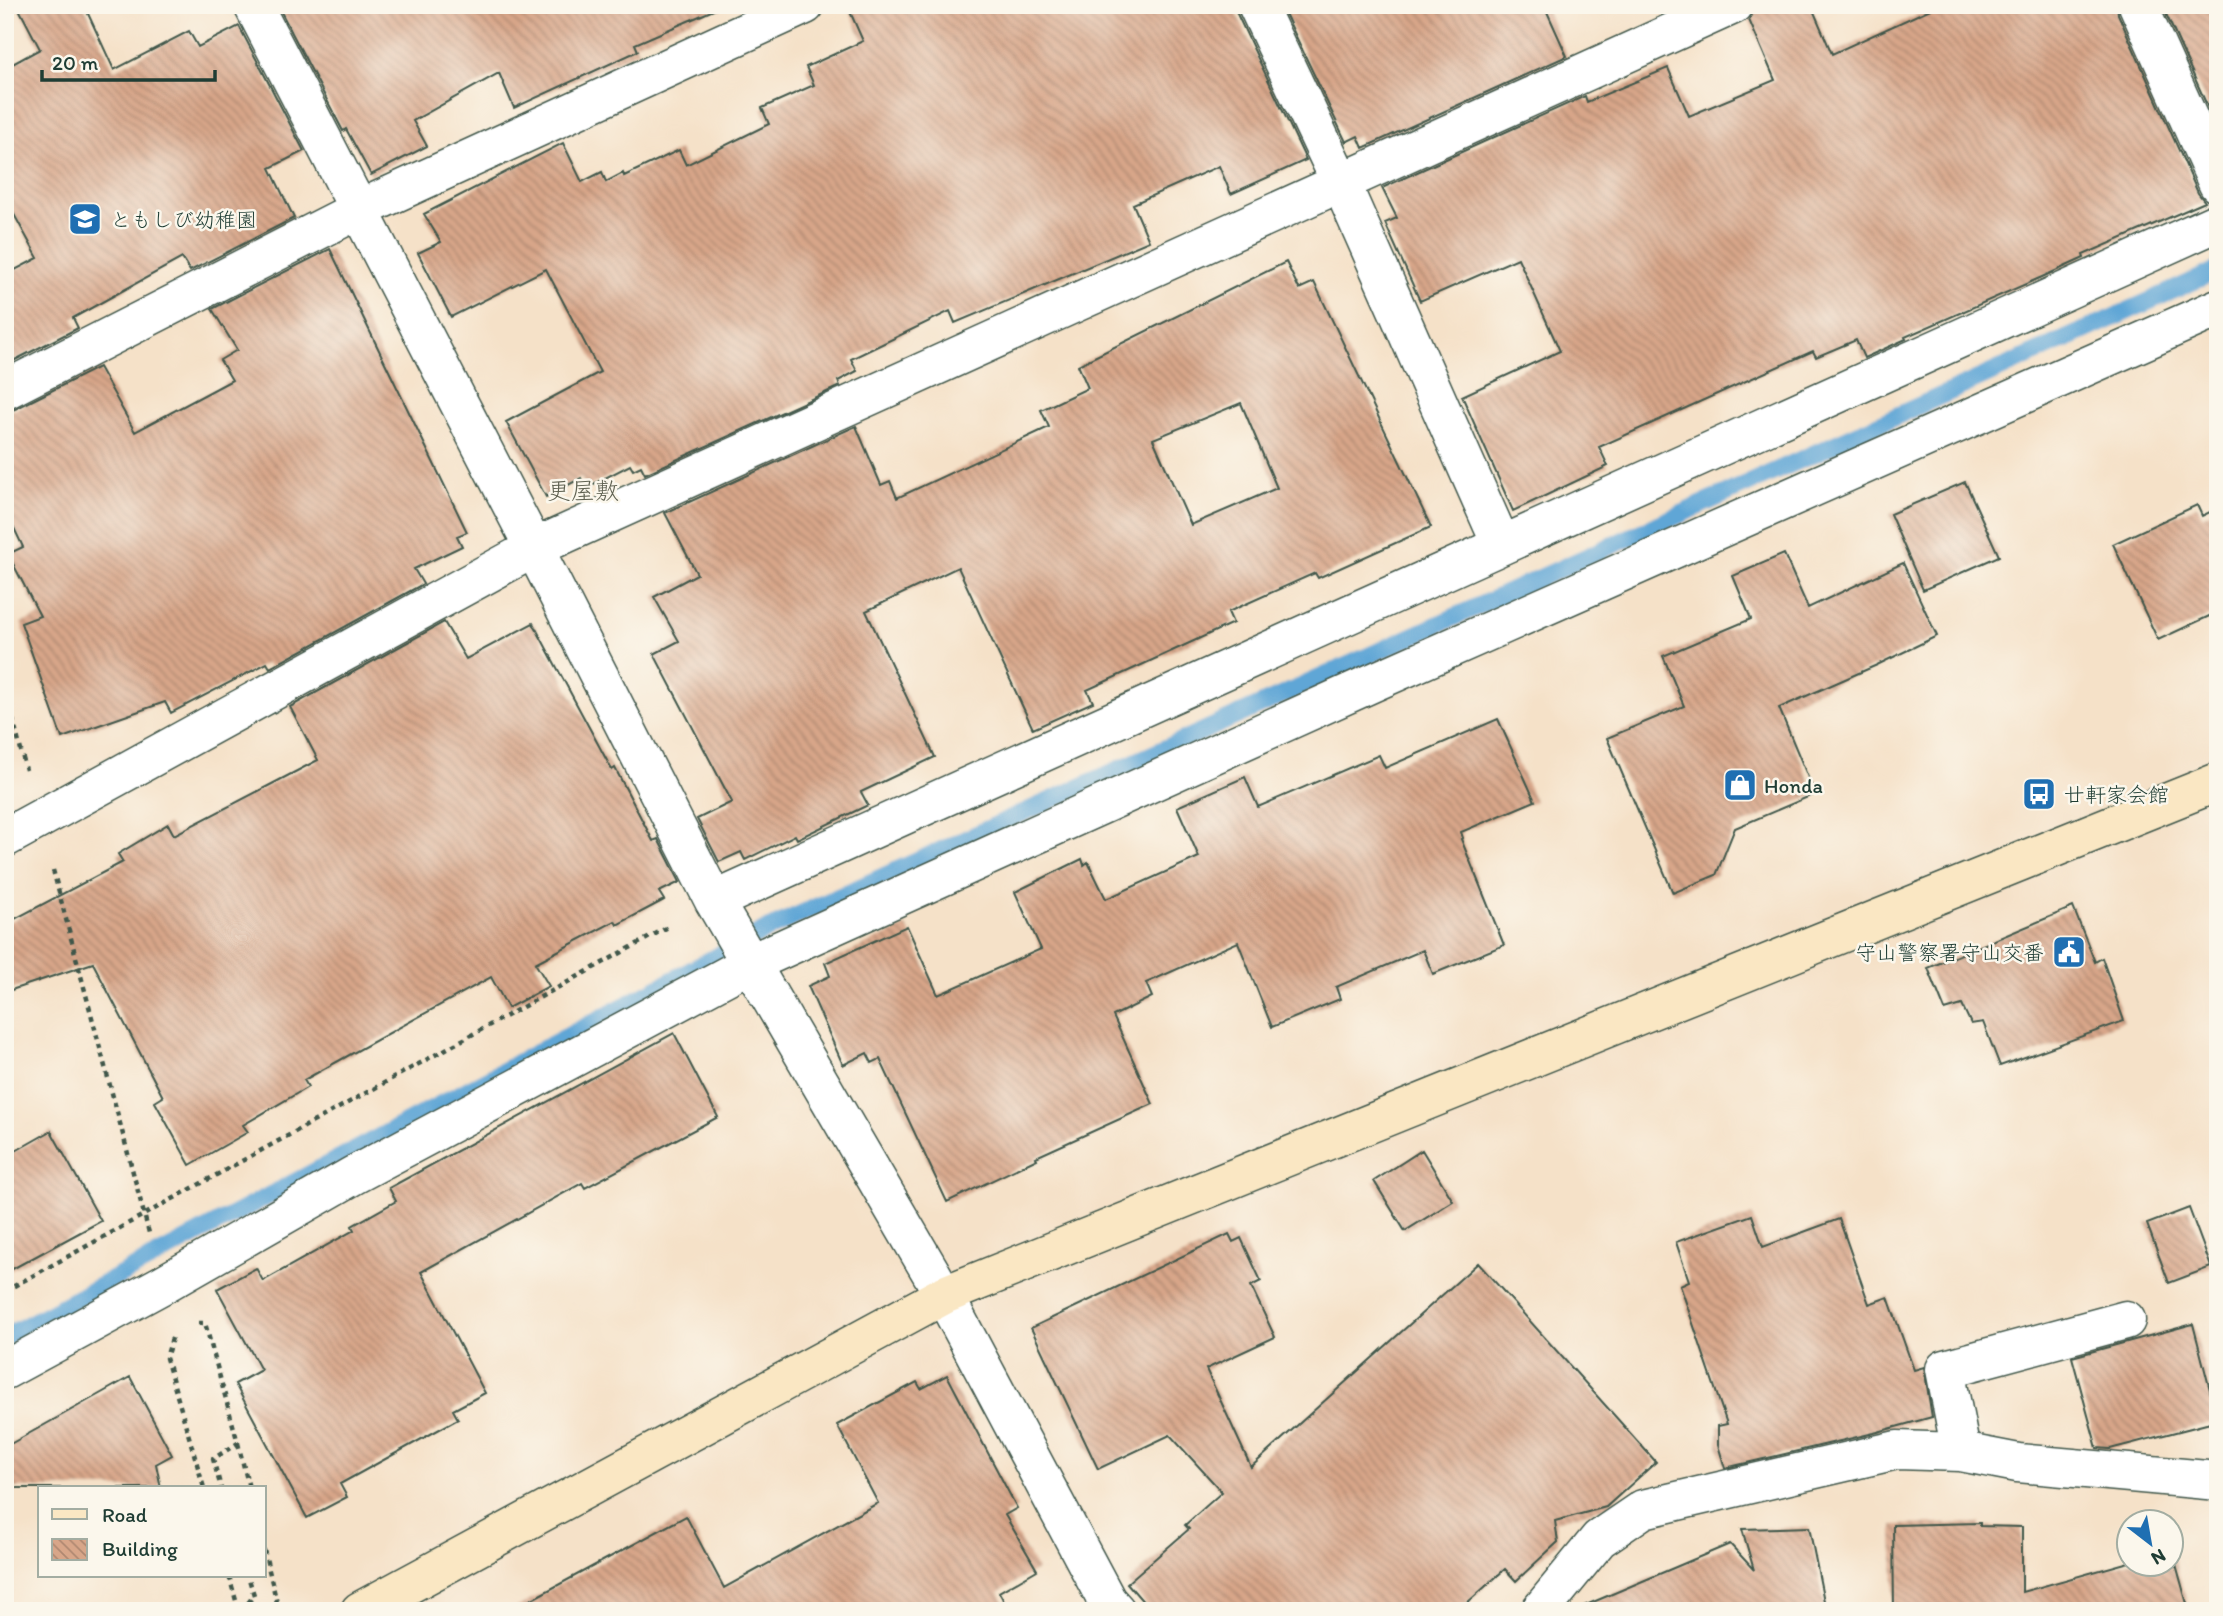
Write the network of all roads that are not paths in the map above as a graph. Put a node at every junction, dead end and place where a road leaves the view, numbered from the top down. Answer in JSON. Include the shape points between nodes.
{"nodes":[{"id":1,"x":253,"y":5,"type":"edge"},
{"id":2,"x":805,"y":5,"type":"edge"},
{"id":3,"x":1257,"y":5,"type":"edge"},
{"id":4,"x":1733,"y":5,"type":"edge"},
{"id":5,"x":2138,"y":5,"type":"edge"},
{"id":6,"x":1341,"y":183,"type":"junction"},
{"id":7,"x":2218,"y":184,"type":"edge"},
{"id":8,"x":358,"y":210,"type":"junction"},
{"id":9,"x":2218,"y":222,"type":"edge"},
{"id":10,"x":2218,"y":308,"type":"edge"},
{"id":11,"x":5,"y":390,"type":"edge"},
{"id":12,"x":1501,"y":544,"type":"junction"},
{"id":13,"x":534,"y":548,"type":"junction"},
{"id":14,"x":2218,"y":782,"type":"edge"},
{"id":15,"x":5,"y":838,"type":"edge"},
{"id":16,"x":714,"y":901,"type":"junction"},
{"id":17,"x":749,"y":964,"type":"junction"},
{"id":18,"x":944,"y":1295,"type":"junction"},
{"id":19,"x":2126,"y":1320,"type":"dead end"},
{"id":20,"x":5,"y":1370,"type":"edge"},
{"id":21,"x":1961,"y":1452,"type":"junction"},
{"id":22,"x":2218,"y":1481,"type":"edge"},
{"id":23,"x":360,"y":1611,"type":"edge"},
{"id":24,"x":1116,"y":1611,"type":"edge"},
{"id":25,"x":1540,"y":1611,"type":"edge"}],
"edges":[{"from":1,"to":8,"type":"street"},
{"from":2,"to":8,"type":"street"},
{"from":3,"to":6,"type":"street"},
{"from":4,"to":6,"type":"street"},
{"from":5,"to":7,"type":"street"},
{"from":6,"to":12,"type":"street"},
{"from":6,"to":13,"type":"street"},
{"from":8,"to":11,"type":"street"},
{"from":8,"to":13,"type":"street"},
{"from":9,"to":12,"type":"street"},
{"from":10,"to":17,"type":"street","via":[[1374,681]]},
{"from":12,"to":16,"type":"street"},
{"from":13,"to":15,"type":"street"},
{"from":13,"to":16,"type":"street"},
{"from":14,"to":18,"type":"street"},
{"from":16,"to":17,"type":"street"},
{"from":17,"to":18,"type":"street"},
{"from":17,"to":20,"type":"street","via":[[354,1175]]},
{"from":18,"to":23,"type":"street"},
{"from":18,"to":24,"type":"street"},
{"from":19,"to":21,"type":"street","via":[[1945,1369]]},
{"from":21,"to":22,"type":"street","via":[[2018,1463]]},
{"from":21,"to":25,"type":"street","via":[[1897,1450],[1643,1509],[1599,1539]]}]}
